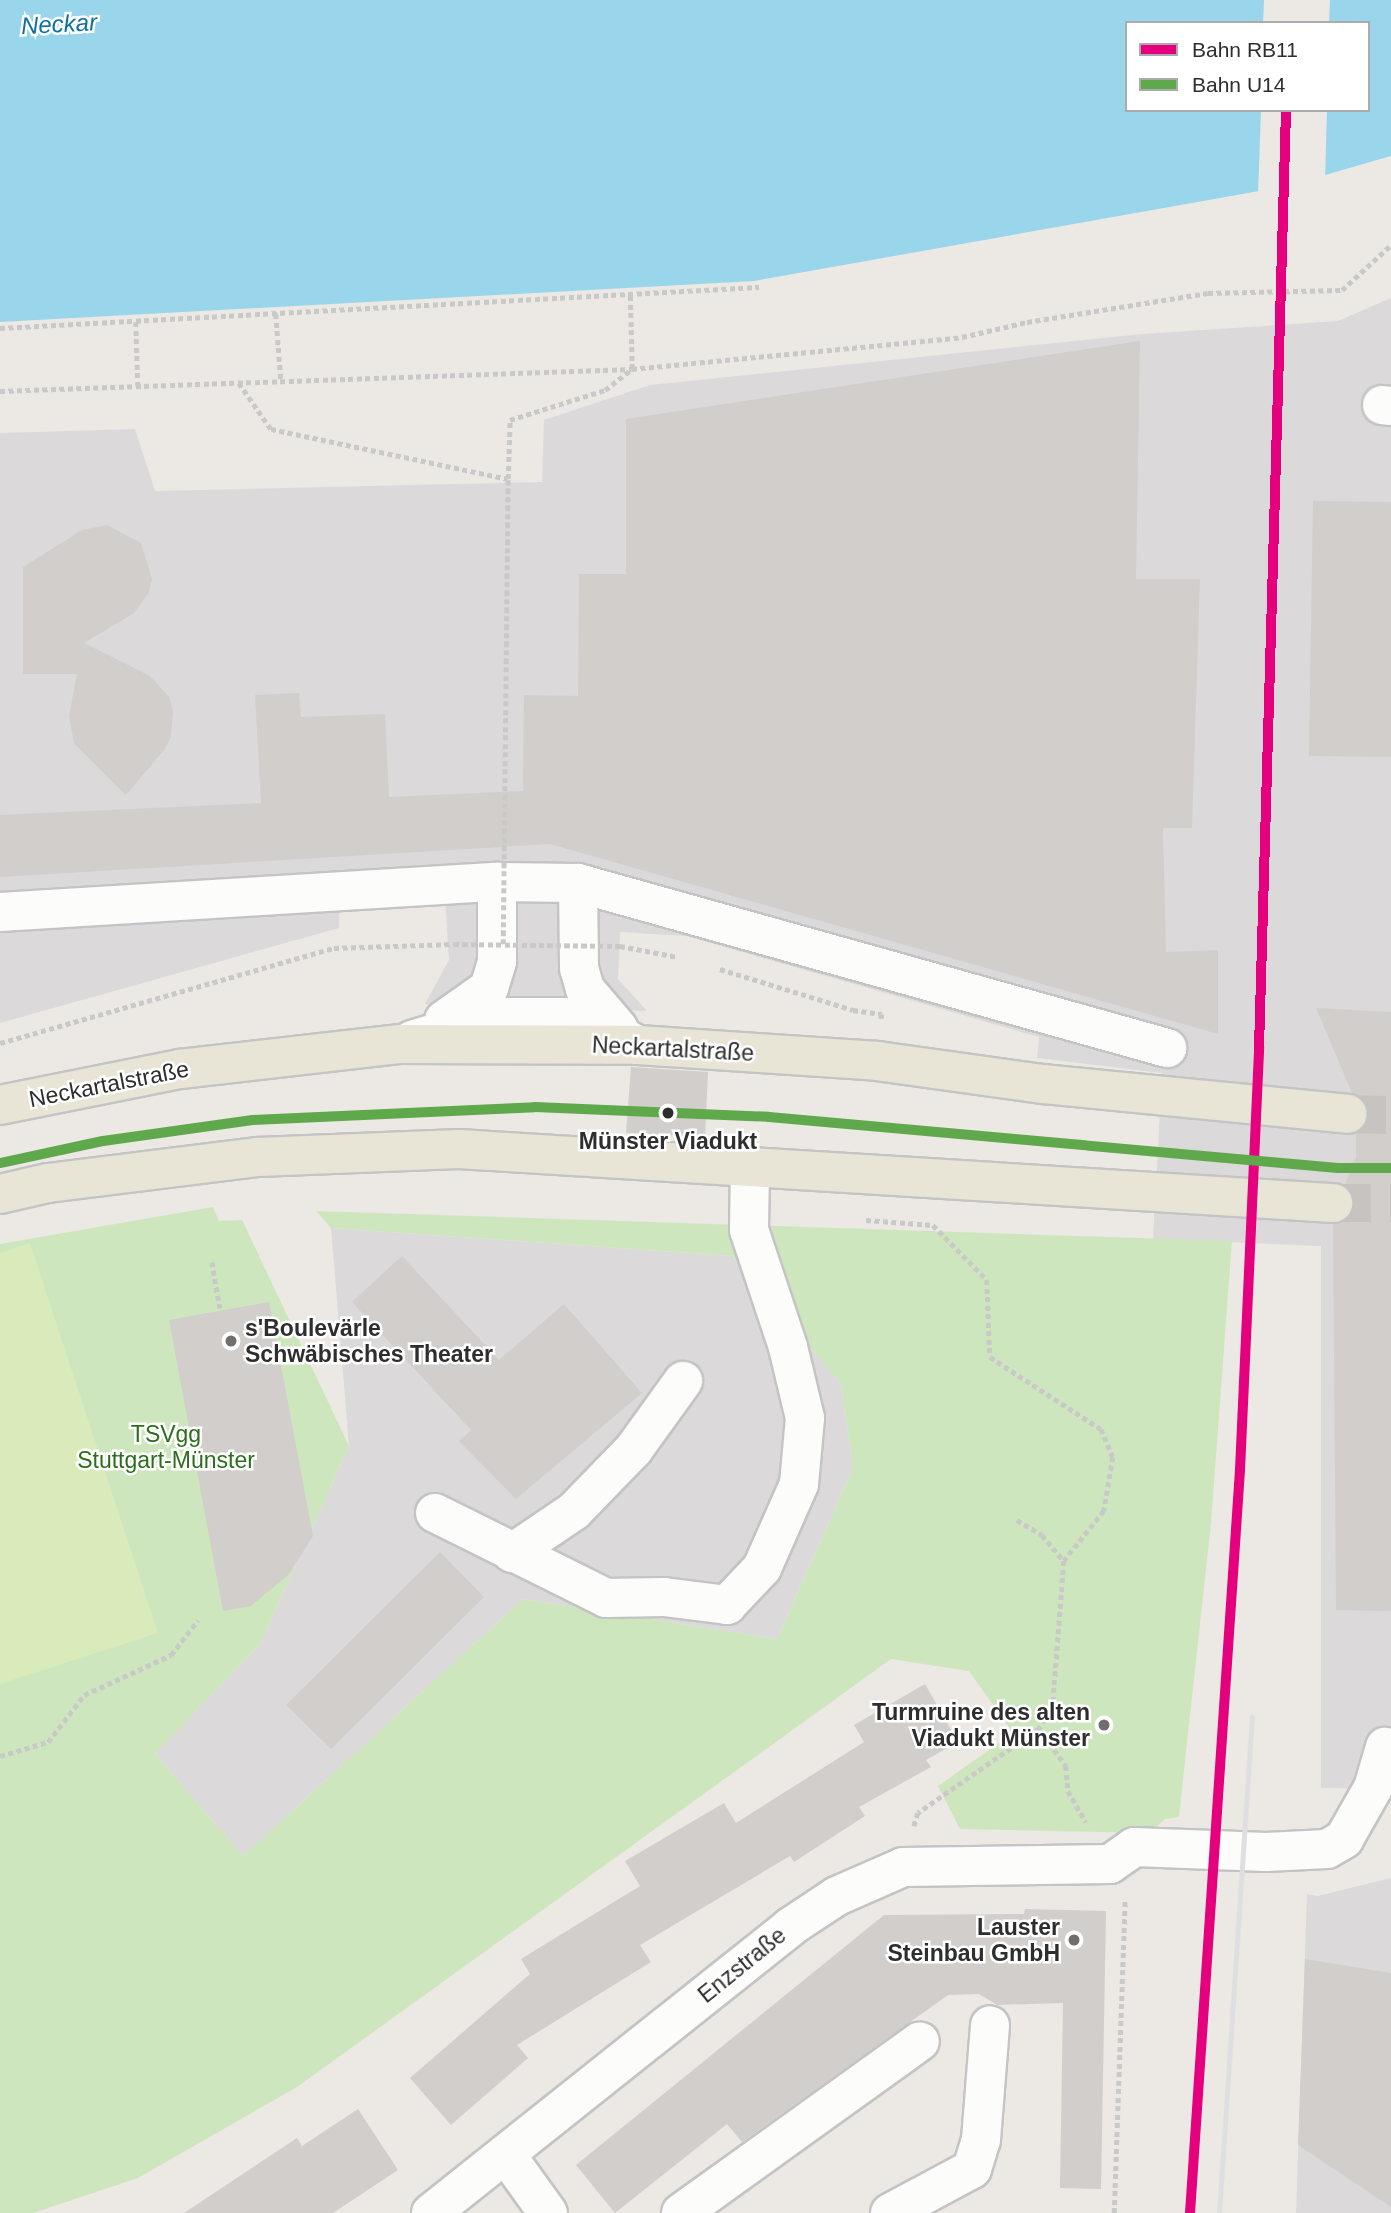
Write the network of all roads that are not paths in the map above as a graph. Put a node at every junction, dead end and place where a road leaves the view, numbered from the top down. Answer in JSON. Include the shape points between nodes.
{"nodes":[{"id":1,"x":496,"y":882,"type":"junction"},
{"id":2,"x":578,"y":883,"type":"junction"},
{"id":3,"x":0,"y":912,"type":"edge"},
{"id":4,"x":401,"y":1044,"type":"junction"},
{"id":5,"x":638,"y":1045,"type":"junction"},
{"id":6,"x":1167,"y":1048,"type":"dead end"},
{"id":7,"x":0,"y":1105,"type":"edge"},
{"id":8,"x":1348,"y":1114,"type":"tunnel mouth"},
{"id":9,"x":750,"y":1165,"type":"junction"},
{"id":10,"x":0,"y":1194,"type":"edge"},
{"id":11,"x":1333,"y":1203,"type":"tunnel mouth"},
{"id":12,"x":683,"y":1381,"type":"dead end"},
{"id":13,"x":435,"y":1513,"type":"dead end"},
{"id":14,"x":512,"y":1553,"type":"junction"},
{"id":15,"x":1385,"y":1746,"type":"dead end"},
{"id":16,"x":990,"y":2025,"type":"dead end"},
{"id":17,"x":920,"y":2041,"type":"dead end"},
{"id":18,"x":507,"y":2156,"type":"junction"},
{"id":19,"x":431,"y":2213,"type":"edge"},
{"id":20,"x":548,"y":2213,"type":"edge"},
{"id":21,"x":681,"y":2213,"type":"edge"},
{"id":22,"x":890,"y":2213,"type":"edge"}],
"edges":[{"from":1,"to":2,"type":"street"},
{"from":1,"to":3,"type":"street"},
{"from":1,"to":4,"type":"street","via":[[497,961],[489,988],[464,1010]]},
{"from":2,"to":5,"type":"street","via":[[579,968],[585,989],[601,1013]]},
{"from":2,"to":6,"type":"street"},
{"from":4,"to":5,"type":"main road","name":"Neckartalstraße"},
{"from":4,"to":7,"type":"main road","name":"Neckartalstraße","via":[[180,1069]]},
{"from":5,"to":8,"type":"main road","name":"Neckartalstraße","via":[[877,1061],[1043,1084]]},
{"from":9,"to":10,"type":"main road","via":[[445,1150],[258,1157],[48,1183]]},
{"from":9,"to":11,"type":"main road"},
{"from":9,"to":14,"type":"street","via":[[749,1230],[788,1347],[805,1418],[799,1484],[762,1568],[727,1605],[664,1597],[606,1598]]},
{"from":12,"to":14,"type":"street","via":[[634,1449],[574,1511]]},
{"from":13,"to":14,"type":"street"},
{"from":15,"to":18,"type":"street","name":"Enzstraße","via":[[1373,1788],[1344,1839],[1327,1849],[1266,1852],[1134,1847],[1110,1864],[903,1867],[837,1896],[790,1927]]},
{"from":16,"to":22,"type":"street","via":[[981,2140],[972,2169]]},
{"from":17,"to":21,"type":"street"},
{"from":18,"to":19,"type":"street","name":"Enzstraße"},
{"from":18,"to":20,"type":"street"}]}
